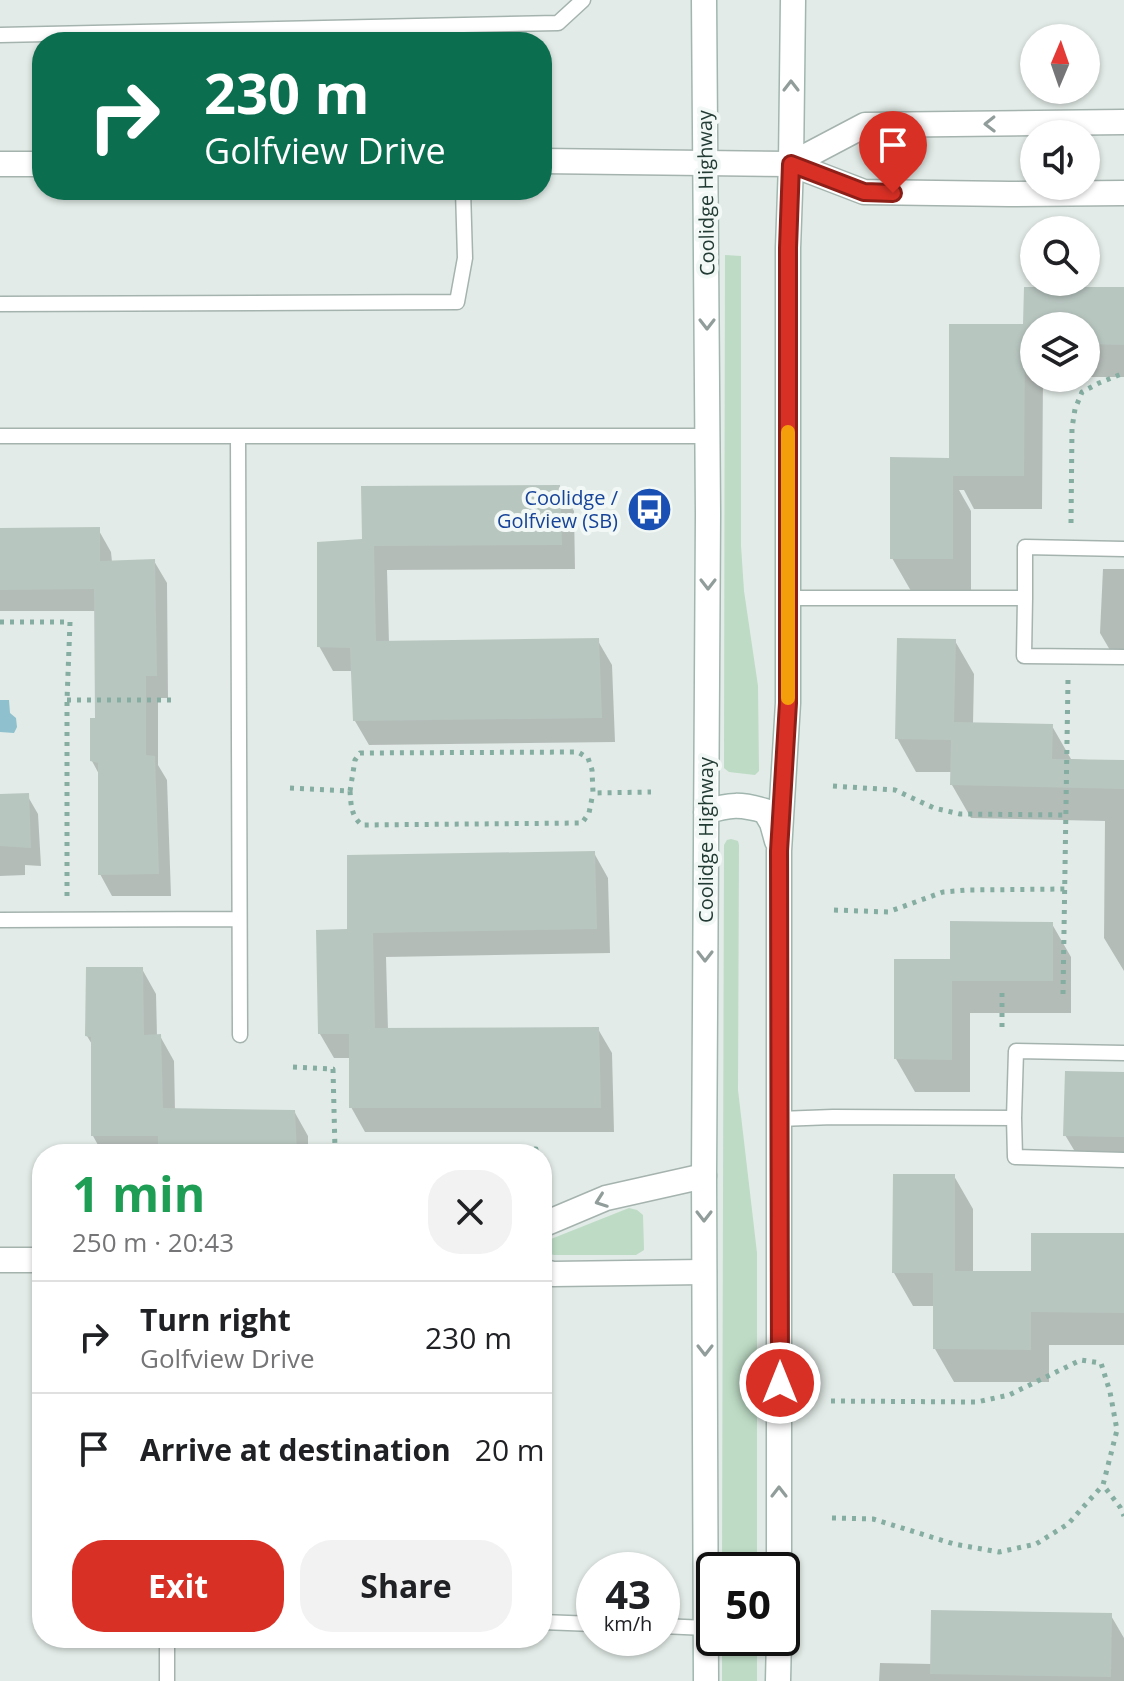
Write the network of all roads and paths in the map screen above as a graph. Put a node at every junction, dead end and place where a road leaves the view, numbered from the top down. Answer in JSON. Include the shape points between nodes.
{"nodes":[{"id":1,"x":583,"y":0,"type":"edge"},
{"id":2,"x":704,"y":0,"type":"edge"},
{"id":3,"x":793,"y":0,"type":"edge"},
{"id":4,"x":140,"y":32,"type":"edge"},
{"id":5,"x":32,"y":34,"type":"edge"},
{"id":6,"x":0,"y":35,"type":"edge"},
{"id":7,"x":1124,"y":122,"type":"edge"},
{"id":8,"x":552,"y":161,"type":"edge"},
{"id":9,"x":707,"y":162,"type":"junction"},
{"id":10,"x":0,"y":164,"type":"edge"},
{"id":11,"x":32,"y":164,"type":"edge"},
{"id":12,"x":791,"y":164,"type":"junction"},
{"id":13,"x":1124,"y":193,"type":"edge"},
{"id":14,"x":463,"y":200,"type":"edge"},
{"id":15,"x":0,"y":304,"type":"edge"},
{"id":16,"x":1124,"y":373,"type":"edge"},
{"id":17,"x":0,"y":436,"type":"edge"},
{"id":18,"x":238,"y":436,"type":"junction"},
{"id":19,"x":708,"y":436,"type":"junction"},
{"id":20,"x":1072,"y":496,"type":"dead end"},
{"id":21,"x":1124,"y":549,"type":"edge"},
{"id":22,"x":788,"y":598,"type":"junction"},
{"id":23,"x":1025,"y":598,"type":"junction"},
{"id":24,"x":0,"y":622,"type":"edge"},
{"id":25,"x":1124,"y":657,"type":"edge"},
{"id":26,"x":67,"y":700,"type":"junction"},
{"id":27,"x":176,"y":700,"type":"dead end"},
{"id":28,"x":1067,"y":707,"type":"dead end"},
{"id":29,"x":833,"y":786,"type":"dead end"},
{"id":30,"x":290,"y":788,"type":"dead end"},
{"id":31,"x":350,"y":791,"type":"junction"},
{"id":32,"x":651,"y":792,"type":"dead end"},
{"id":33,"x":593,"y":793,"type":"junction"},
{"id":34,"x":706,"y":812,"type":"junction"},
{"id":35,"x":1066,"y":815,"type":"junction"},
{"id":36,"x":779,"y":851,"type":"junction"},
{"id":37,"x":1065,"y":889,"type":"junction"},
{"id":38,"x":834,"y":910,"type":"dead end"},
{"id":39,"x":239,"y":919,"type":"junction"},
{"id":40,"x":0,"y":920,"type":"edge"},
{"id":41,"x":67,"y":920,"type":"junction"},
{"id":42,"x":1002,"y":993,"type":"dead end"},
{"id":43,"x":1063,"y":994,"type":"dead end"},
{"id":44,"x":240,"y":1035,"type":"dead end"},
{"id":45,"x":1016,"y":1051,"type":"junction"},
{"id":46,"x":1124,"y":1053,"type":"edge"},
{"id":47,"x":293,"y":1067,"type":"dead end"},
{"id":48,"x":1014,"y":1118,"type":"junction"},
{"id":49,"x":779,"y":1119,"type":"junction"},
{"id":50,"x":335,"y":1144,"type":"edge"},
{"id":51,"x":1124,"y":1160,"type":"edge"},
{"id":52,"x":704,"y":1176,"type":"junction"},
{"id":53,"x":552,"y":1221,"type":"edge"},
{"id":54,"x":0,"y":1260,"type":"edge"},
{"id":55,"x":32,"y":1260,"type":"edge"},
{"id":56,"x":704,"y":1272,"type":"junction"},
{"id":57,"x":552,"y":1274,"type":"edge"},
{"id":58,"x":831,"y":1401,"type":"dead end"},
{"id":59,"x":1103,"y":1485,"type":"junction"},
{"id":60,"x":1124,"y":1516,"type":"edge"},
{"id":61,"x":832,"y":1518,"type":"dead end"},
{"id":62,"x":706,"y":1552,"type":"edge"},
{"id":63,"x":779,"y":1552,"type":"edge"},
{"id":64,"x":552,"y":1622,"type":"edge"},
{"id":65,"x":576,"y":1623,"type":"edge"},
{"id":66,"x":167,"y":1648,"type":"edge"},
{"id":67,"x":706,"y":1656,"type":"edge"},
{"id":68,"x":779,"y":1656,"type":"edge"},
{"id":69,"x":167,"y":1681,"type":"edge"},
{"id":70,"x":706,"y":1681,"type":"edge"},
{"id":71,"x":778,"y":1681,"type":"edge"}],
"edges":[{"from":1,"to":4,"type":"lane","via":[[558,23]]},
{"from":2,"to":9,"type":"main road","name":"Coolidge Highway"},
{"from":12,"to":3,"type":"main road","one_way":true},
{"from":5,"to":6,"type":"lane"},
{"from":7,"to":12,"type":"main road","one_way":true,"via":[[865,125]]},
{"from":8,"to":9,"type":"main road"},
{"from":9,"to":12,"type":"main road"},
{"from":9,"to":19,"type":"main road","name":"Coolidge Highway","one_way":true},
{"from":10,"to":11,"type":"main road"},
{"from":12,"to":13,"type":"main road","via":[[864,192]]},
{"from":12,"to":22,"type":"main road"},
{"from":14,"to":15,"type":"lane","via":[[465,258],[457,302]]},
{"from":16,"to":20,"type":"path","via":[[1082,392],[1072,428]]},
{"from":17,"to":18,"type":"lane"},
{"from":18,"to":19,"type":"lane"},
{"from":18,"to":39,"type":"lane"},
{"from":19,"to":34,"type":"main road","name":"Coolidge Highway","one_way":true},
{"from":21,"to":23,"type":"lane","via":[[1025,547]]},
{"from":22,"to":23,"type":"lane"},
{"from":22,"to":36,"type":"main road"},
{"from":23,"to":25,"type":"lane","via":[[1024,656]]},
{"from":24,"to":26,"type":"path","via":[[70,622]]},
{"from":26,"to":27,"type":"path"},
{"from":26,"to":41,"type":"path"},
{"from":28,"to":35,"type":"path"},
{"from":29,"to":35,"type":"path","via":[[895,790],[960,814]]},
{"from":30,"to":31,"type":"path"},
{"from":31,"to":33,"type":"path","via":[[355,820],[362,825],[582,823]]},
{"from":31,"to":33,"type":"path","via":[[360,753],[578,752],[588,758]]},
{"from":32,"to":33,"type":"path"},
{"from":34,"to":36,"type":"main road","via":[[725,805],[765,811]]},
{"from":34,"to":52,"type":"main road","name":"Coolidge Highway","one_way":true},
{"from":35,"to":37,"type":"path"},
{"from":36,"to":49,"type":"main road"},
{"from":37,"to":38,"type":"path","via":[[943,892],[888,912]]},
{"from":37,"to":43,"type":"path"},
{"from":39,"to":41,"type":"lane"},
{"from":39,"to":44,"type":"lane"},
{"from":40,"to":41,"type":"lane"},
{"from":42,"to":45,"type":"path","via":[[1002,1027]]},
{"from":45,"to":46,"type":"lane"},
{"from":45,"to":48,"type":"lane"},
{"from":47,"to":50,"type":"path","via":[[333,1069]]},
{"from":48,"to":49,"type":"lane"},
{"from":48,"to":51,"type":"lane","via":[[1015,1157]]},
{"from":63,"to":49,"type":"main road","one_way":true},
{"from":52,"to":53,"type":"main road","one_way":true,"via":[[606,1198]]},
{"from":52,"to":56,"type":"main road","name":"Coolidge Highway","one_way":true},
{"from":54,"to":55,"type":"main road"},
{"from":56,"to":57,"type":"main road"},
{"from":56,"to":62,"type":"main road","name":"Coolidge Highway","one_way":true},
{"from":58,"to":59,"type":"path","via":[[977,1402],[1009,1395],[1081,1360],[1101,1363],[1117,1430]]},
{"from":59,"to":60,"type":"path"},
{"from":59,"to":61,"type":"path","via":[[1068,1524],[1036,1544],[999,1552],[873,1519]]},
{"from":64,"to":65,"type":"lane"},
{"from":66,"to":69,"type":"lane"},
{"from":67,"to":70,"type":"main road","name":"Coolidge Highway"},
{"from":68,"to":71,"type":"main road"}]}
